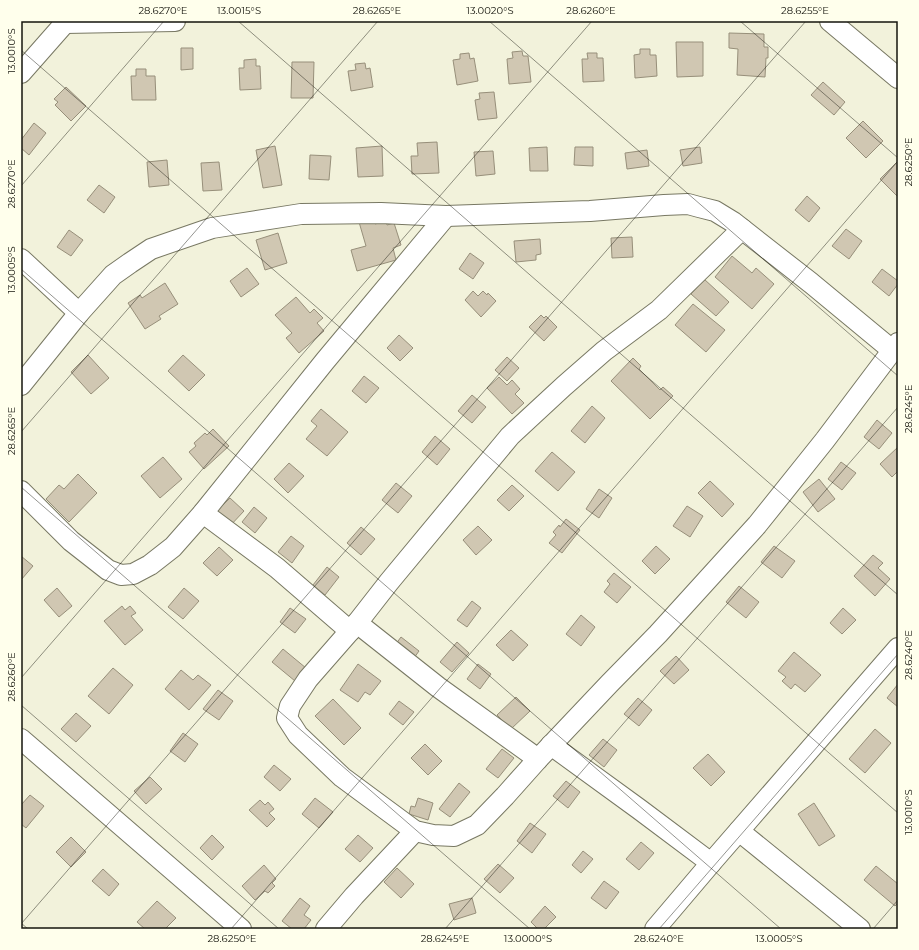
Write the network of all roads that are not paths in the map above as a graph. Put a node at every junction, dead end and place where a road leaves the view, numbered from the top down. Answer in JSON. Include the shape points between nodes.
{"nodes":[{"id":1,"x":175,"y":21,"type":"edge"},
{"id":2,"x":830,"y":21,"type":"edge"},
{"id":3,"x":63,"y":22,"type":"edge"},
{"id":4,"x":21,"y":73,"type":"edge"},
{"id":5,"x":898,"y":78,"type":"edge"},
{"id":6,"x":446,"y":216,"type":"junction"},
{"id":7,"x":742,"y":229,"type":"junction"},
{"id":8,"x":21,"y":258,"type":"edge"},
{"id":9,"x":79,"y":313,"type":"junction"},
{"id":10,"x":895,"y":346,"type":"edge"},
{"id":11,"x":21,"y":385,"type":"edge"},
{"id":12,"x":21,"y":491,"type":"edge"},
{"id":13,"x":204,"y":513,"type":"junction"},
{"id":14,"x":353,"y":627,"type":"junction"},
{"id":15,"x":898,"y":648,"type":"edge"},
{"id":16,"x":21,"y":739,"type":"edge"},
{"id":17,"x":551,"y":745,"type":"junction"},
{"id":18,"x":538,"y":759,"type":"junction"},
{"id":19,"x":415,"y":831,"type":"junction"},
{"id":20,"x":739,"y":831,"type":"junction"},
{"id":21,"x":711,"y":863,"type":"junction"},
{"id":22,"x":241,"y":929,"type":"edge"},
{"id":23,"x":326,"y":929,"type":"edge"},
{"id":24,"x":655,"y":929,"type":"edge"},
{"id":25,"x":860,"y":929,"type":"edge"}],
"edges":[{"from":1,"to":3,"type":"street"},
{"from":2,"to":5,"type":"street"},
{"from":3,"to":4,"type":"street"},
{"from":6,"to":7,"type":"street","via":[[590,211],[688,204],[715,211]]},
{"from":6,"to":9,"type":"street","via":[[381,213],[301,214],[212,228],[151,249],[113,275]]},
{"from":6,"to":13,"type":"street","via":[[325,361]]},
{"from":7,"to":10,"type":"street"},
{"from":7,"to":14,"type":"street","via":[[659,310],[604,351],[510,436]]},
{"from":8,"to":9,"type":"street"},
{"from":9,"to":11,"type":"street"},
{"from":10,"to":17,"type":"street","via":[[825,440],[756,525],[658,634]]},
{"from":12,"to":13,"type":"street","via":[[71,541],[108,570],[121,575],[133,574],[150,565],[173,547]]},
{"from":13,"to":14,"type":"street"},
{"from":14,"to":18,"type":"street"},
{"from":14,"to":19,"type":"street","via":[[308,679],[290,706],[287,718],[298,735],[342,777]]},
{"from":15,"to":20,"type":"street"},
{"from":16,"to":22,"type":"street"},
{"from":17,"to":18,"type":"street"},
{"from":17,"to":21,"type":"street"},
{"from":18,"to":19,"type":"street","via":[[477,824],[454,836]]},
{"from":19,"to":23,"type":"street"},
{"from":20,"to":21,"type":"street"},
{"from":20,"to":25,"type":"street"},
{"from":21,"to":24,"type":"street"}]}
